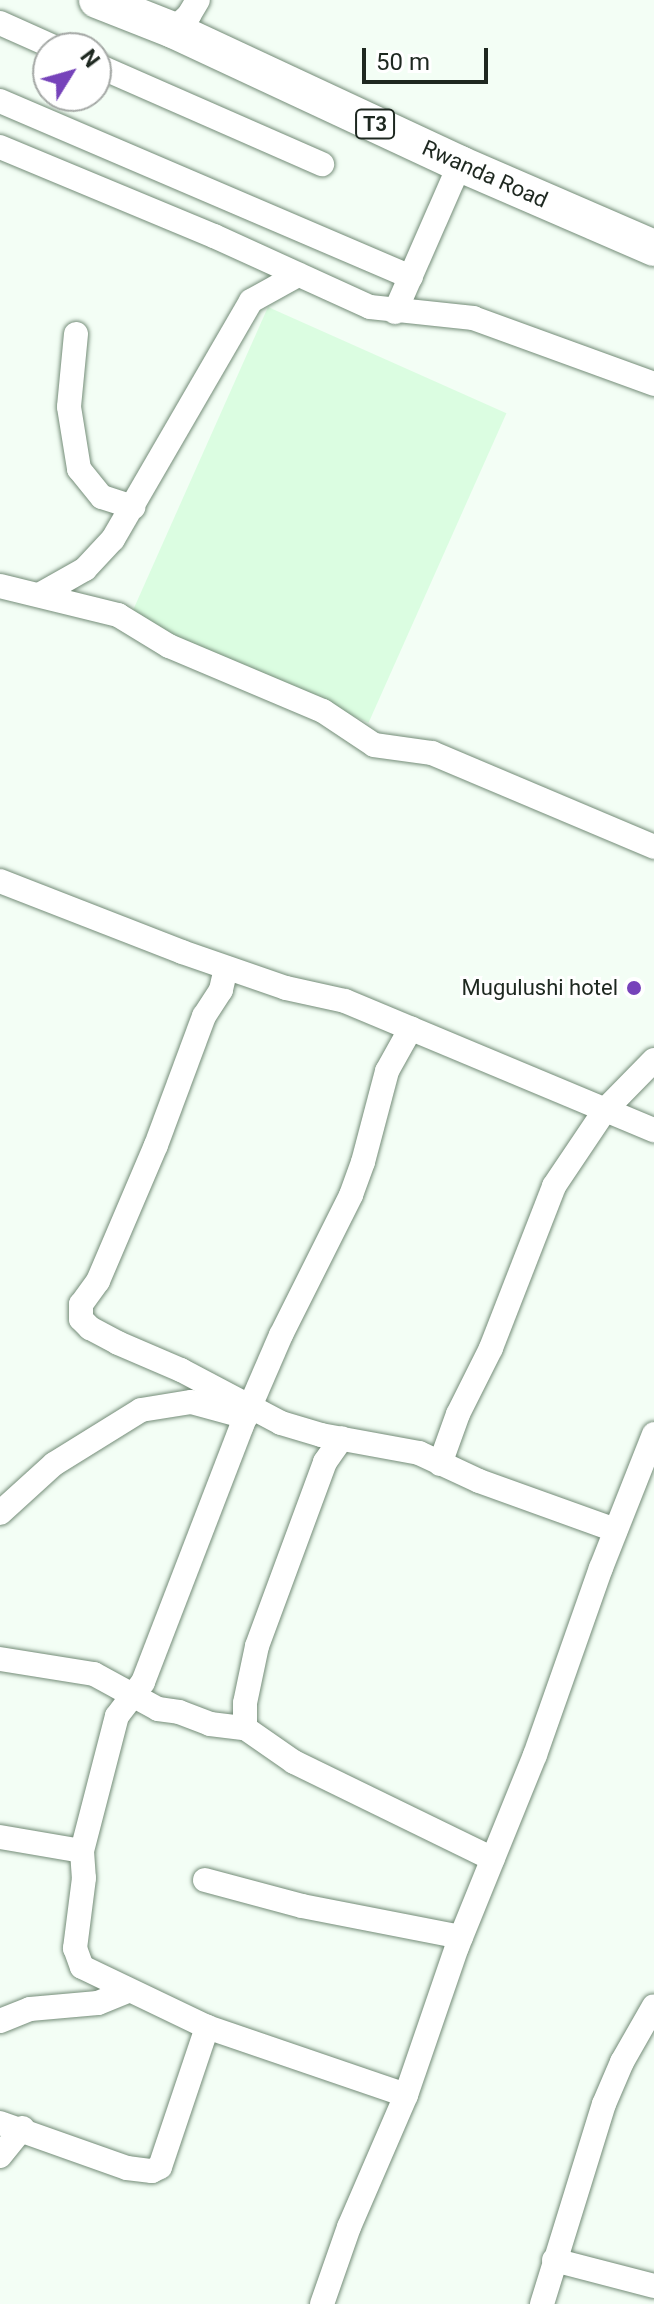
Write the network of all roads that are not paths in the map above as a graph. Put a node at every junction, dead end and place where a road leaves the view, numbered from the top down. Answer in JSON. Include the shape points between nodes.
{"nodes":[{"id":1,"x":97,"y":0,"type":"edge"},
{"id":2,"x":186,"y":11,"type":"edge"},
{"id":3,"x":0,"y":23,"type":"edge"},
{"id":4,"x":32,"y":37,"type":"edge"},
{"id":5,"x":112,"y":72,"type":"edge"},
{"id":6,"x":0,"y":101,"type":"edge"},
{"id":7,"x":0,"y":147,"type":"edge"},
{"id":8,"x":322,"y":164,"type":"dead end"},
{"id":9,"x":460,"y":164,"type":"junction"},
{"id":10,"x":654,"y":248,"type":"edge"},
{"id":11,"x":298,"y":275,"type":"junction"},
{"id":12,"x":411,"y":277,"type":"junction"},
{"id":13,"x":395,"y":312,"type":"junction"},
{"id":14,"x":76,"y":334,"type":"dead end"},
{"id":15,"x":654,"y":384,"type":"edge"},
{"id":16,"x":133,"y":507,"type":"junction"},
{"id":17,"x":0,"y":586,"type":"edge"},
{"id":18,"x":41,"y":594,"type":"junction"},
{"id":19,"x":654,"y":847,"type":"edge"},
{"id":20,"x":0,"y":881,"type":"edge"},
{"id":21,"x":226,"y":968,"type":"junction"},
{"id":22,"x":411,"y":1028,"type":"junction"},
{"id":23,"x":654,"y":1060,"type":"edge"},
{"id":24,"x":605,"y":1110,"type":"junction"},
{"id":25,"x":654,"y":1130,"type":"edge"},
{"id":26,"x":249,"y":1412,"type":"junction"},
{"id":27,"x":654,"y":1434,"type":"edge"},
{"id":28,"x":342,"y":1438,"type":"junction"},
{"id":29,"x":440,"y":1464,"type":"junction"},
{"id":30,"x":0,"y":1513,"type":"edge"},
{"id":31,"x":615,"y":1530,"type":"junction"},
{"id":32,"x":0,"y":1659,"type":"edge"},
{"id":33,"x":132,"y":1695,"type":"junction"},
{"id":34,"x":245,"y":1728,"type":"junction"},
{"id":35,"x":0,"y":1837,"type":"edge"},
{"id":36,"x":82,"y":1851,"type":"junction"},
{"id":37,"x":493,"y":1859,"type":"junction"},
{"id":38,"x":205,"y":1880,"type":"dead end"},
{"id":39,"x":461,"y":1937,"type":"junction"},
{"id":40,"x":127,"y":1991,"type":"junction"},
{"id":41,"x":654,"y":2006,"type":"edge"},
{"id":42,"x":0,"y":2021,"type":"edge"},
{"id":43,"x":207,"y":2027,"type":"junction"},
{"id":44,"x":406,"y":2095,"type":"junction"},
{"id":45,"x":11,"y":2126,"type":"edge"},
{"id":46,"x":0,"y":2156,"type":"edge"},
{"id":47,"x":554,"y":2260,"type":"junction"},
{"id":48,"x":654,"y":2286,"type":"edge"},
{"id":49,"x":322,"y":2304,"type":"edge"},
{"id":50,"x":542,"y":2304,"type":"edge"}],
"edges":[{"from":1,"to":2,"type":"highway","name":"Rwanda Road","number":"T3"},
{"from":2,"to":9,"type":"highway","name":"Rwanda Road","number":"T3"},
{"from":3,"to":4,"type":"street"},
{"from":5,"to":8,"type":"street"},
{"from":6,"to":12,"type":"street"},
{"from":7,"to":11,"type":"street"},
{"from":9,"to":10,"type":"highway","name":"Rwanda Road","number":"T3"},
{"from":9,"to":12,"type":"street"},
{"from":11,"to":13,"type":"street","via":[[370,307]]},
{"from":11,"to":16,"type":"street","via":[[251,301]]},
{"from":12,"to":13,"type":"street"},
{"from":13,"to":15,"type":"street","via":[[473,318]]},
{"from":14,"to":16,"type":"street","via":[[69,407],[79,469],[102,497]]},
{"from":16,"to":18,"type":"street","via":[[85,569]]},
{"from":17,"to":18,"type":"street"},
{"from":18,"to":19,"type":"street","via":[[118,615],[169,646],[323,711],[374,745],[432,753]]},
{"from":20,"to":21,"type":"street"},
{"from":21,"to":22,"type":"street","via":[[345,1001]]},
{"from":21,"to":26,"type":"street","via":[[98,1281],[79,1312],[90,1328]]},
{"from":22,"to":24,"type":"street"},
{"from":22,"to":26,"type":"street","via":[[387,1071],[351,1195]]},
{"from":23,"to":24,"type":"street"},
{"from":24,"to":25,"type":"street"},
{"from":24,"to":29,"type":"street","via":[[554,1186]]},
{"from":26,"to":28,"type":"street"},
{"from":26,"to":30,"type":"street","via":[[191,1402],[141,1410],[54,1464]]},
{"from":26,"to":33,"type":"street","via":[[143,1682]]},
{"from":27,"to":31,"type":"street"},
{"from":28,"to":29,"type":"street","via":[[406,1449]]},
{"from":28,"to":34,"type":"street","via":[[325,1462],[257,1646]]},
{"from":29,"to":31,"type":"street"},
{"from":31,"to":37,"type":"street"},
{"from":32,"to":33,"type":"street","via":[[94,1674]]},
{"from":33,"to":34,"type":"street","via":[[158,1709]]},
{"from":33,"to":36,"type":"street","via":[[117,1716]]},
{"from":34,"to":37,"type":"street","via":[[294,1762]]},
{"from":35,"to":36,"type":"street"},
{"from":36,"to":40,"type":"street","via":[[78,1959],[82,1967]]},
{"from":37,"to":39,"type":"street"},
{"from":38,"to":39,"type":"street","via":[[302,1906]]},
{"from":39,"to":44,"type":"street"},
{"from":40,"to":42,"type":"street","via":[[85,2005],[30,2009]]},
{"from":40,"to":43,"type":"street"},
{"from":41,"to":47,"type":"street","via":[[604,2104]]},
{"from":43,"to":44,"type":"street"},
{"from":43,"to":45,"type":"street","via":[[160,2167],[127,2168]]},
{"from":44,"to":49,"type":"street"},
{"from":45,"to":46,"type":"street"},
{"from":47,"to":48,"type":"street"},
{"from":47,"to":50,"type":"street"}]}
